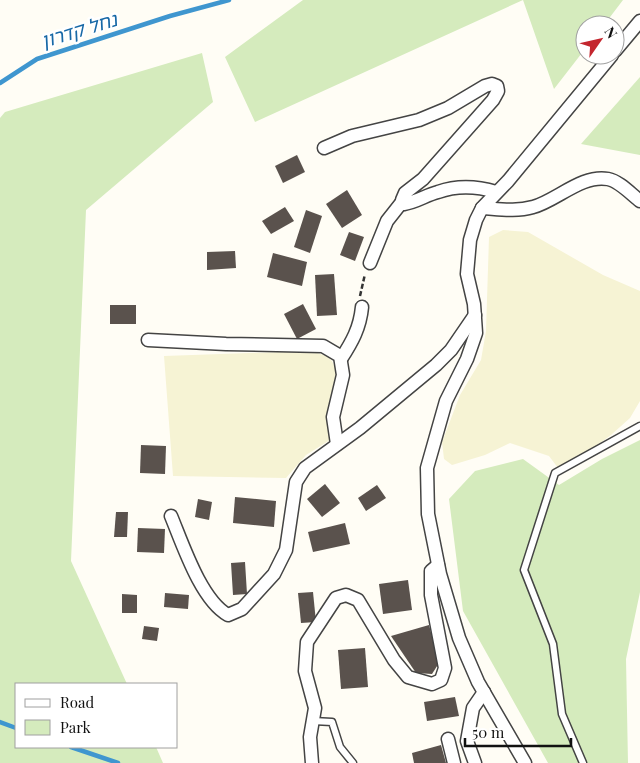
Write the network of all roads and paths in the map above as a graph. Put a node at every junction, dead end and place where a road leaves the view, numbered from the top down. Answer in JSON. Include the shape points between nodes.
{"nodes":[{"id":1,"x":640,"y":21,"type":"edge"},
{"id":2,"x":625,"y":39,"type":"edge"},
{"id":3,"x":604,"y":65,"type":"edge"},
{"id":4,"x":324,"y":148,"type":"dead end"},
{"id":5,"x":496,"y":192,"type":"junction"},
{"id":6,"x":640,"y":201,"type":"edge"},
{"id":7,"x":402,"y":202,"type":"junction"},
{"id":8,"x":482,"y":208,"type":"junction"},
{"id":9,"x":370,"y":263,"type":"joint"},
{"id":10,"x":362,"y":307,"type":"joint"},
{"id":11,"x":475,"y":315,"type":"junction"},
{"id":12,"x":148,"y":340,"type":"dead end"},
{"id":13,"x":341,"y":359,"type":"junction"},
{"id":14,"x":640,"y":426,"type":"edge"},
{"id":15,"x":337,"y":444,"type":"junction"},
{"id":16,"x":171,"y":516,"type":"dead end"},
{"id":17,"x":438,"y":565,"type":"junction"},
{"id":18,"x":484,"y":692,"type":"junction"},
{"id":19,"x":313,"y":721,"type":"junction"},
{"id":20,"x":448,"y":738,"type":"dead end"},
{"id":21,"x":312,"y":763,"type":"edge"},
{"id":22,"x":353,"y":763,"type":"edge"},
{"id":23,"x":454,"y":763,"type":"edge"},
{"id":24,"x":474,"y":763,"type":"edge"},
{"id":25,"x":525,"y":763,"type":"edge"},
{"id":26,"x":583,"y":763,"type":"edge"}],
"edges":[{"from":1,"to":2,"type":"street"},
{"from":3,"to":5,"type":"street"},
{"from":4,"to":7,"type":"street","via":[[352,136],[418,120],[448,108],[485,86],[496,86],[498,91],[487,106],[423,179],[405,193]]},
{"from":5,"to":7,"type":"street","via":[[463,186],[413,202]]},
{"from":5,"to":8,"type":"street"},
{"from":6,"to":8,"type":"street","via":[[612,180],[601,179],[586,182],[534,207],[517,210]]},
{"from":7,"to":9,"type":"street","via":[[387,221]]},
{"from":8,"to":11,"type":"street","via":[[470,240],[467,274]]},
{"from":9,"to":10,"type":"path","via":[[362,285]]},
{"from":10,"to":13,"type":"street","via":[[353,341]]},
{"from":11,"to":15,"type":"street","via":[[436,365]]},
{"from":11,"to":17,"type":"street","via":[[476,333],[468,359],[446,401],[427,468],[428,514]]},
{"from":12,"to":13,"type":"street","via":[[323,346]]},
{"from":13,"to":15,"type":"street","via":[[343,375],[333,417]]},
{"from":14,"to":26,"type":"lane","via":[[555,473],[524,570],[553,644],[562,714]]},
{"from":15,"to":16,"type":"street","via":[[305,468],[296,482],[286,550],[274,574],[257,595],[233,614],[221,611],[209,599]]},
{"from":17,"to":18,"type":"street","via":[[459,638]]},
{"from":17,"to":19,"type":"street","via":[[430,571],[431,595],[445,668],[441,680],[432,684],[408,677],[358,600],[346,595],[336,598],[307,642],[305,671],[315,708]]},
{"from":18,"to":24,"type":"street","via":[[473,708],[467,740]]},
{"from":18,"to":25,"type":"street"},
{"from":19,"to":21,"type":"street","via":[[310,737]]},
{"from":19,"to":22,"type":"lane","via":[[332,722],[340,747]]},
{"from":20,"to":23,"type":"street"}]}
